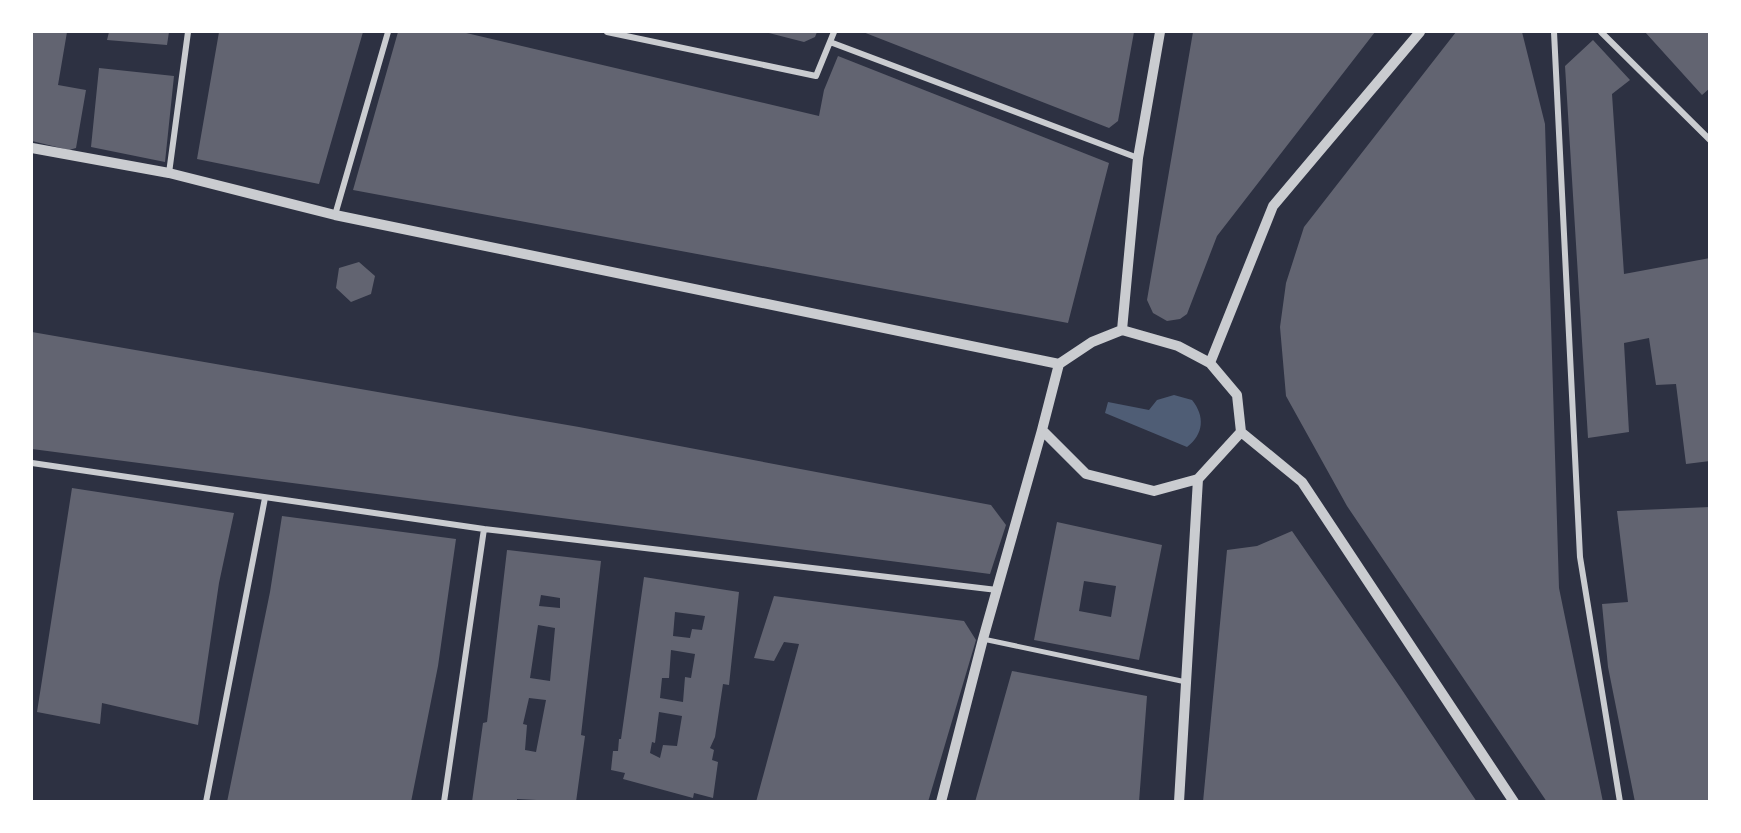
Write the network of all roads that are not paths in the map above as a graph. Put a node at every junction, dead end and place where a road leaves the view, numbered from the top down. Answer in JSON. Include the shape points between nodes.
{"nodes":[{"id":1,"x":188,"y":32,"type":"edge"},
{"id":2,"x":388,"y":32,"type":"edge"},
{"id":3,"x":607,"y":32,"type":"edge"},
{"id":4,"x":834,"y":32,"type":"edge"},
{"id":5,"x":1160,"y":32,"type":"edge"},
{"id":6,"x":1420,"y":32,"type":"edge"},
{"id":7,"x":1554,"y":32,"type":"edge"},
{"id":8,"x":1601,"y":32,"type":"edge"},
{"id":9,"x":830,"y":42,"type":"junction"},
{"id":10,"x":1710,"y":140,"type":"edge"},
{"id":11,"x":32,"y":148,"type":"edge"},
{"id":12,"x":1138,"y":158,"type":"junction"},
{"id":13,"x":169,"y":173,"type":"junction"},
{"id":14,"x":335,"y":215,"type":"junction"},
{"id":15,"x":1122,"y":330,"type":"junction"},
{"id":16,"x":1059,"y":363,"type":"junction"},
{"id":17,"x":1210,"y":363,"type":"junction"},
{"id":18,"x":1042,"y":430,"type":"junction"},
{"id":19,"x":1241,"y":432,"type":"junction"},
{"id":20,"x":32,"y":463,"type":"edge"},
{"id":21,"x":1198,"y":480,"type":"junction"},
{"id":22,"x":265,"y":498,"type":"junction"},
{"id":23,"x":484,"y":528,"type":"junction"},
{"id":24,"x":998,"y":590,"type":"junction"},
{"id":25,"x":983,"y":639,"type":"junction"},
{"id":26,"x":1186,"y":682,"type":"junction"},
{"id":27,"x":206,"y":801,"type":"edge"},
{"id":28,"x":444,"y":801,"type":"edge"},
{"id":29,"x":941,"y":801,"type":"edge"},
{"id":30,"x":1179,"y":801,"type":"edge"},
{"id":31,"x":1514,"y":801,"type":"edge"},
{"id":32,"x":1620,"y":801,"type":"edge"}],
"edges":[{"from":1,"to":13,"type":"street"},
{"from":2,"to":14,"type":"street"},
{"from":3,"to":9,"type":"street","via":[[816,76]]},
{"from":4,"to":9,"type":"street"},
{"from":5,"to":12,"type":"street"},
{"from":6,"to":17,"type":"street","via":[[1273,206]]},
{"from":7,"to":32,"type":"street","via":[[1581,557]]},
{"from":8,"to":10,"type":"street"},
{"from":9,"to":12,"type":"street"},
{"from":11,"to":13,"type":"street"},
{"from":12,"to":15,"type":"street"},
{"from":13,"to":14,"type":"street"},
{"from":14,"to":16,"type":"street"},
{"from":15,"to":16,"type":"street","via":[[1092,342]]},
{"from":15,"to":17,"type":"street","via":[[1178,346]]},
{"from":16,"to":18,"type":"street"},
{"from":17,"to":19,"type":"street","via":[[1237,395]]},
{"from":18,"to":21,"type":"street","via":[[1086,474],[1154,491]]},
{"from":18,"to":24,"type":"street"},
{"from":19,"to":21,"type":"street"},
{"from":19,"to":31,"type":"street","via":[[1302,482]]},
{"from":20,"to":22,"type":"street"},
{"from":21,"to":26,"type":"street"},
{"from":22,"to":23,"type":"street"},
{"from":22,"to":27,"type":"street"},
{"from":23,"to":24,"type":"street"},
{"from":23,"to":28,"type":"street"},
{"from":24,"to":25,"type":"street"},
{"from":25,"to":26,"type":"street"},
{"from":25,"to":29,"type":"street"},
{"from":26,"to":30,"type":"street"}]}
